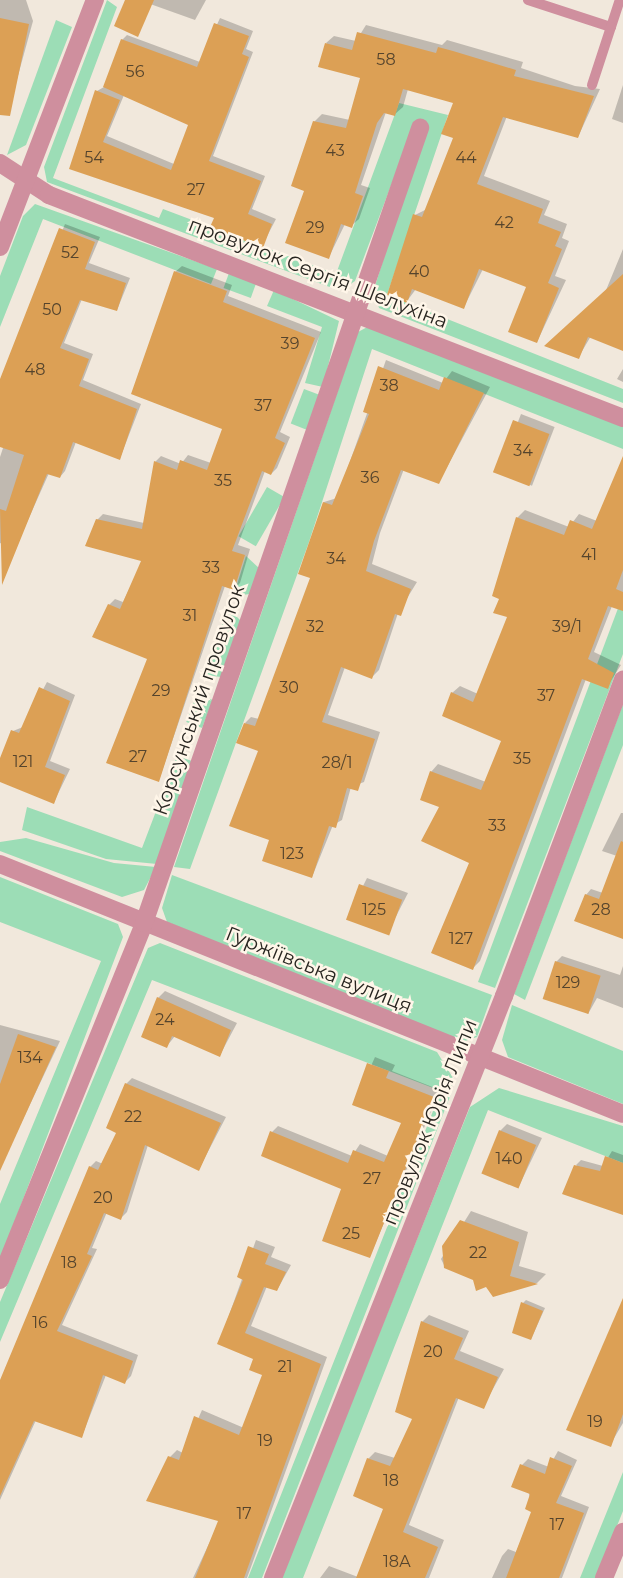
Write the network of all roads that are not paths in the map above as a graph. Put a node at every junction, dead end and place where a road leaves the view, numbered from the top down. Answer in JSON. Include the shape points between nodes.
{"nodes":[{"id":1,"x":95,"y":0,"type":"edge"},
{"id":2,"x":528,"y":0,"type":"edge"},
{"id":3,"x":620,"y":0,"type":"edge"},
{"id":4,"x":611,"y":27,"type":"junction"},
{"id":5,"x":592,"y":86,"type":"dead end"},
{"id":6,"x":420,"y":128,"type":"dead end"},
{"id":7,"x":0,"y":163,"type":"edge"},
{"id":8,"x":25,"y":179,"type":"junction"},
{"id":9,"x":0,"y":248,"type":"edge"},
{"id":10,"x":357,"y":310,"type":"junction"},
{"id":11,"x":623,"y":418,"type":"edge"},
{"id":12,"x":623,"y":680,"type":"edge"},
{"id":13,"x":0,"y":864,"type":"edge"},
{"id":14,"x":144,"y":923,"type":"junction"},
{"id":15,"x":478,"y":1059,"type":"junction"},
{"id":16,"x":623,"y":1114,"type":"edge"},
{"id":17,"x":0,"y":1280,"type":"edge"},
{"id":18,"x":623,"y":1532,"type":"edge"},
{"id":19,"x":273,"y":1578,"type":"edge"},
{"id":20,"x":604,"y":1578,"type":"edge"}],
"edges":[{"from":1,"to":8,"type":"street"},
{"from":2,"to":4,"type":"lane"},
{"from":3,"to":4,"type":"lane"},
{"from":4,"to":5,"type":"lane"},
{"from":6,"to":10,"type":"street","name":"Корсунський провулок"},
{"from":7,"to":8,"type":"street","name":"провулок Сергія Шелухіна"},
{"from":8,"to":9,"type":"street"},
{"from":8,"to":10,"type":"street","name":"провулок Сергія Шелухіна","via":[[49,195]]},
{"from":10,"to":11,"type":"street","name":"провулок Сергія Шелухіна"},
{"from":10,"to":14,"type":"street","name":"Корсунський провулок"},
{"from":12,"to":15,"type":"street","name":"провулок Юрія Липи"},
{"from":13,"to":14,"type":"street","name":"Гуржіївська вулиця"},
{"from":14,"to":15,"type":"street","name":"Гуржіївська вулиця"},
{"from":14,"to":17,"type":"street","name":"Корсунський провулок"},
{"from":15,"to":16,"type":"street","name":"Гуржіївська вулиця"},
{"from":15,"to":19,"type":"street","name":"провулок Юрія Липи"},
{"from":18,"to":20,"type":"street"}]}
